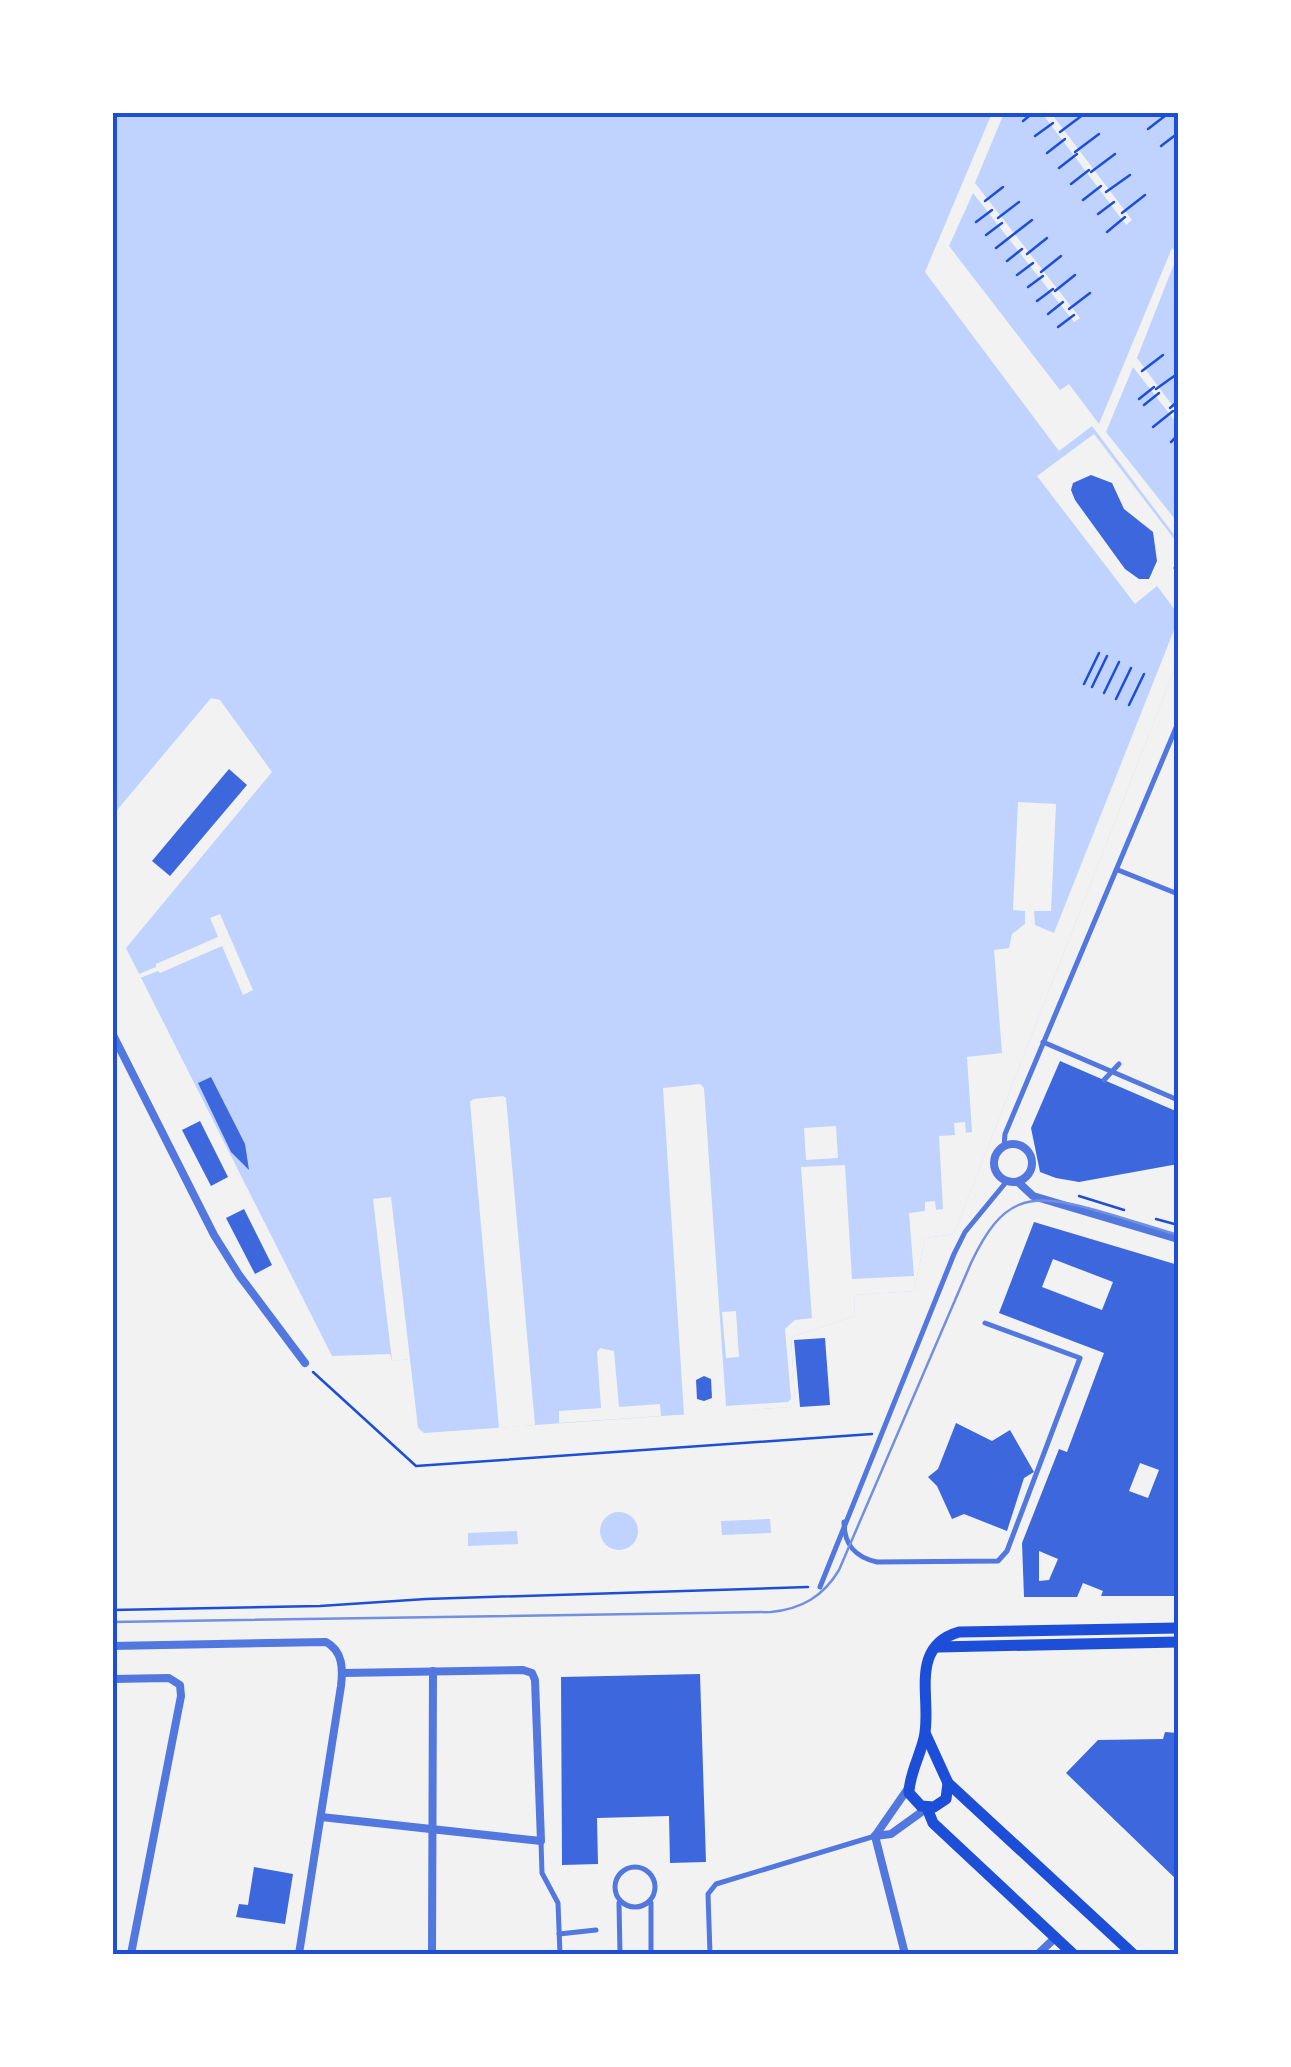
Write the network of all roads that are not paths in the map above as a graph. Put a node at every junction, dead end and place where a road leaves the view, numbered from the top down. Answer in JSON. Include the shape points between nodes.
{"nodes":[{"id":1,"x":1178,"y":723,"type":"edge"},
{"id":2,"x":1175,"y":742,"type":"edge"},
{"id":3,"x":1118,"y":870,"type":"junction"},
{"id":4,"x":1178,"y":894,"type":"edge"},
{"id":5,"x":112,"y":1033,"type":"edge"},
{"id":6,"x":1044,"y":1042,"type":"junction"},
{"id":7,"x":1119,"y":1064,"type":"dead end"},
{"id":8,"x":1112,"y":1072,"type":"junction"},
{"id":9,"x":1104,"y":1080,"type":"dead end"},
{"id":10,"x":1178,"y":1100,"type":"edge"},
{"id":11,"x":1004,"y":1147,"type":"junction"},
{"id":12,"x":1006,"y":1181,"type":"junction"},
{"id":13,"x":1018,"y":1182,"type":"junction"},
{"id":14,"x":1178,"y":1238,"type":"edge"},
{"id":15,"x":985,"y":1323,"type":"dead end"},
{"id":16,"x":304,"y":1363,"type":"road end"},
{"id":17,"x":844,"y":1522,"type":"junction"},
{"id":18,"x":820,"y":1587,"type":"road end"},
{"id":19,"x":1178,"y":1628,"type":"edge"},
{"id":20,"x":1178,"y":1642,"type":"edge"},
{"id":21,"x":112,"y":1646,"type":"edge"},
{"id":22,"x":938,"y":1647,"type":"junction"},
{"id":23,"x":433,"y":1671,"type":"junction"},
{"id":24,"x":342,"y":1673,"type":"junction"},
{"id":25,"x":112,"y":1679,"type":"edge"},
{"id":26,"x":926,"y":1734,"type":"junction"},
{"id":27,"x":940,"y":1772,"type":"junction"},
{"id":28,"x":911,"y":1781,"type":"junction"},
{"id":29,"x":948,"y":1784,"type":"junction"},
{"id":30,"x":927,"y":1808,"type":"junction"},
{"id":31,"x":321,"y":1817,"type":"junction"},
{"id":32,"x":432,"y":1831,"type":"junction"},
{"id":33,"x":875,"y":1836,"type":"junction"},
{"id":34,"x":541,"y":1841,"type":"junction"},
{"id":35,"x":619,"y":1900,"type":"junction"},
{"id":36,"x":650,"y":1900,"type":"junction"},
{"id":37,"x":596,"y":1930,"type":"dead end"},
{"id":38,"x":559,"y":1934,"type":"junction"},
{"id":39,"x":1055,"y":1938,"type":"junction"},
{"id":40,"x":131,"y":1954,"type":"edge"},
{"id":41,"x":299,"y":1954,"type":"edge"},
{"id":42,"x":432,"y":1954,"type":"edge"},
{"id":43,"x":560,"y":1954,"type":"edge"},
{"id":44,"x":620,"y":1954,"type":"edge"},
{"id":45,"x":651,"y":1954,"type":"edge"},
{"id":46,"x":710,"y":1954,"type":"edge"},
{"id":47,"x":905,"y":1954,"type":"edge"},
{"id":48,"x":1038,"y":1954,"type":"edge"},
{"id":49,"x":1073,"y":1954,"type":"edge"},
{"id":50,"x":1134,"y":1954,"type":"edge"}],
"edges":[{"from":1,"to":2,"type":"street"},
{"from":2,"to":3,"type":"street"},
{"from":3,"to":4,"type":"street"},
{"from":3,"to":6,"type":"street"},
{"from":5,"to":16,"type":"street","via":[[214,1235]]},
{"from":6,"to":8,"type":"street"},
{"from":6,"to":11,"type":"street"},
{"from":7,"to":8,"type":"street"},
{"from":8,"to":9,"type":"street"},
{"from":8,"to":10,"type":"street"},
{"from":11,"to":12,"type":"street","via":[[994,1162]]},
{"from":11,"to":13,"type":"street","via":[[1016,1144],[1031,1156],[1032,1168]]},
{"from":12,"to":13,"type":"street"},
{"from":12,"to":17,"type":"street","via":[[965,1232]]},
{"from":13,"to":14,"type":"street","via":[[1033,1196]]},
{"from":15,"to":17,"type":"street","via":[[1080,1358],[1008,1551],[998,1560],[876,1562],[851,1550]]},
{"from":17,"to":18,"type":"street"},
{"from":19,"to":22,"type":"highway","via":[[958,1632]]},
{"from":20,"to":22,"type":"highway"},
{"from":21,"to":24,"type":"street","via":[[326,1642]]},
{"from":22,"to":26,"type":"highway","via":[[925,1667]]},
{"from":23,"to":24,"type":"street"},
{"from":23,"to":32,"type":"street"},
{"from":23,"to":34,"type":"street","via":[[532,1673]]},
{"from":24,"to":31,"type":"street"},
{"from":25,"to":40,"type":"street","via":[[168,1678],[180,1686],[181,1696]]},
{"from":26,"to":27,"type":"highway"},
{"from":26,"to":28,"type":"highway"},
{"from":27,"to":28,"type":"highway","via":[[927,1768]]},
{"from":27,"to":29,"type":"highway"},
{"from":28,"to":30,"type":"highway","via":[[912,1798]]},
{"from":28,"to":33,"type":"street"},
{"from":29,"to":30,"type":"highway","via":[[941,1804]]},
{"from":29,"to":50,"type":"highway"},
{"from":30,"to":33,"type":"street","via":[[891,1834]]},
{"from":30,"to":39,"type":"highway","via":[[933,1822]]},
{"from":31,"to":32,"type":"street"},
{"from":31,"to":41,"type":"street"},
{"from":32,"to":34,"type":"street"},
{"from":32,"to":42,"type":"street"},
{"from":33,"to":46,"type":"street","via":[[716,1884],[708,1894]]},
{"from":33,"to":47,"type":"street"},
{"from":34,"to":38,"type":"street","via":[[542,1873],[555,1892]]},
{"from":35,"to":36,"type":"street","via":[[632,1908]]},
{"from":35,"to":36,"type":"street","via":[[615,1880],[635,1867],[652,1877]]},
{"from":35,"to":44,"type":"street"},
{"from":36,"to":45,"type":"street"},
{"from":37,"to":38,"type":"street"},
{"from":38,"to":43,"type":"street"},
{"from":39,"to":48,"type":"street"},
{"from":39,"to":49,"type":"highway"}]}
